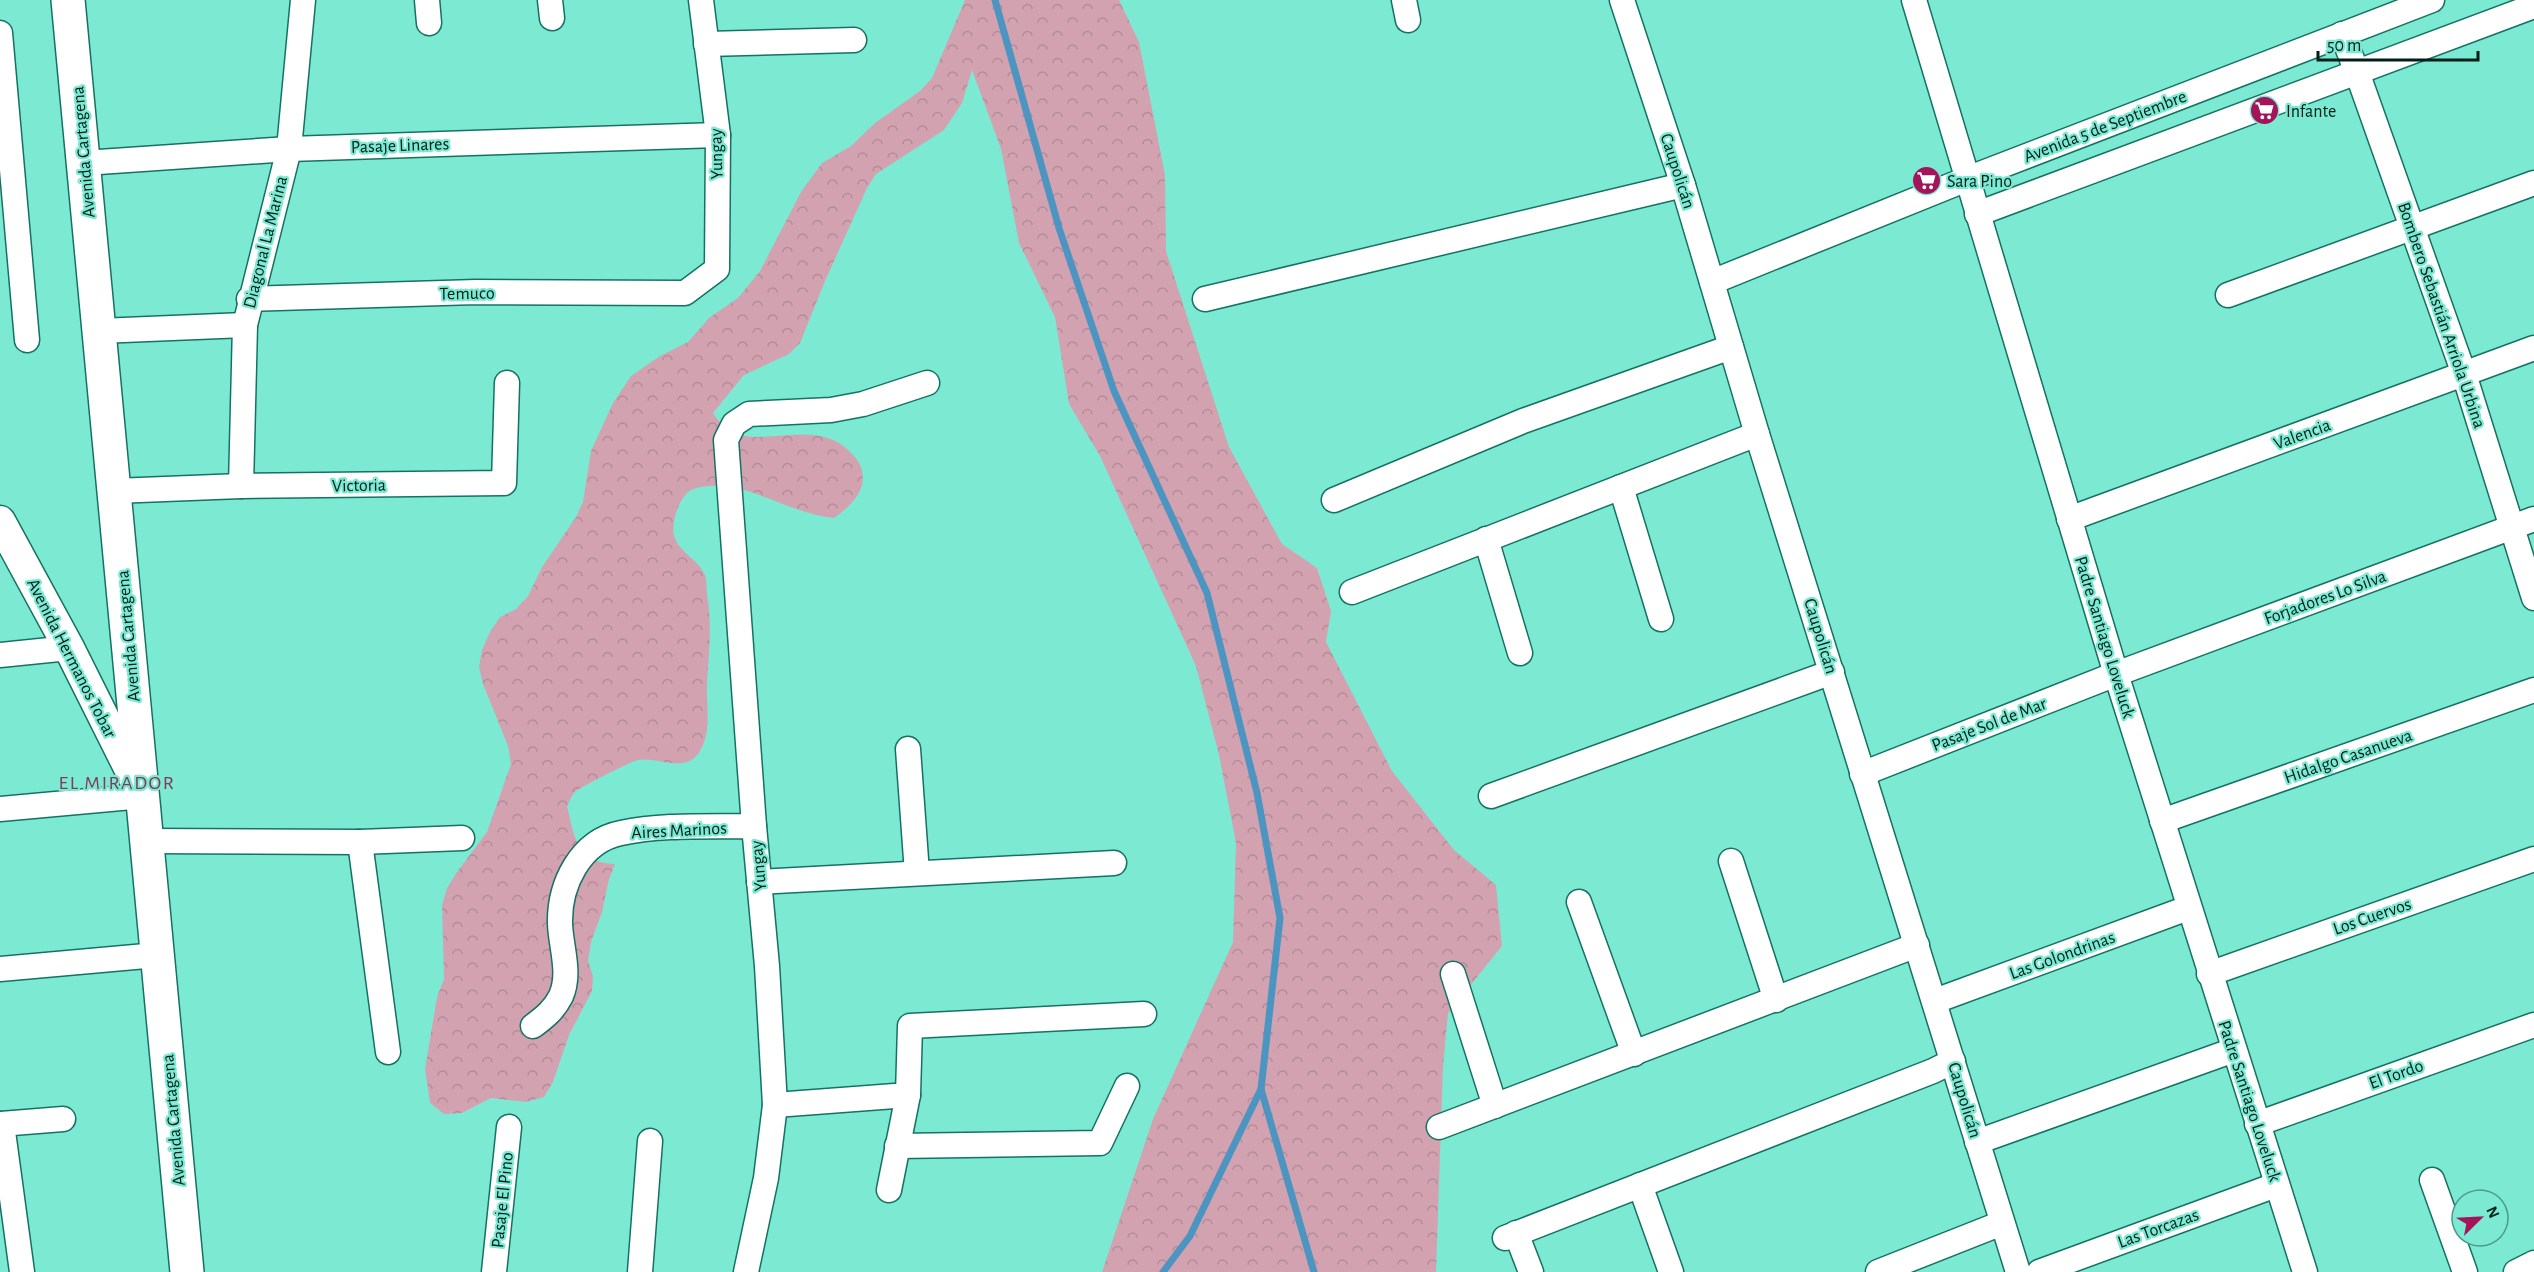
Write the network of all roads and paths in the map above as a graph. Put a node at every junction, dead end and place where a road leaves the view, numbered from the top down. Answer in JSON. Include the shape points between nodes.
{"nodes":[{"id":1,"x":68,"y":0,"type":"edge"},
{"id":2,"x":303,"y":0,"type":"edge"},
{"id":3,"x":701,"y":0,"type":"edge"},
{"id":4,"x":1622,"y":0,"type":"edge"},
{"id":5,"x":1914,"y":0,"type":"edge"},
{"id":6,"x":2432,"y":0,"type":"edge"},
{"id":7,"x":2534,"y":6,"type":"edge"},
{"id":8,"x":0,"y":33,"type":"edge"},
{"id":9,"x":2342,"y":34,"type":"junction"},
{"id":10,"x":854,"y":40,"type":"dead end"},
{"id":11,"x":706,"y":44,"type":"junction"},
{"id":12,"x":2357,"y":72,"type":"junction"},
{"id":13,"x":718,"y":135,"type":"junction"},
{"id":14,"x":289,"y":149,"type":"junction"},
{"id":15,"x":84,"y":163,"type":"junction"},
{"id":16,"x":1967,"y":179,"type":"junction"},
{"id":17,"x":2534,"y":183,"type":"edge"},
{"id":18,"x":1683,"y":185,"type":"junction"},
{"id":19,"x":1977,"y":214,"type":"junction"},
{"id":20,"x":2413,"y":228,"type":"junction"},
{"id":21,"x":1712,"y":282,"type":"junction"},
{"id":22,"x":685,"y":293,"type":"joint"},
{"id":23,"x":2228,"y":296,"type":"dead end"},
{"id":24,"x":249,"y":299,"type":"junction"},
{"id":25,"x":1204,"y":300,"type":"dead end"},
{"id":26,"x":245,"y":325,"type":"junction"},
{"id":27,"x":99,"y":331,"type":"junction"},
{"id":28,"x":27,"y":340,"type":"dead end"},
{"id":29,"x":1731,"y":347,"type":"junction"},
{"id":30,"x":2534,"y":348,"type":"edge"},
{"id":31,"x":2464,"y":374,"type":"junction"},
{"id":32,"x":507,"y":383,"type":"dead end"},
{"id":33,"x":927,"y":383,"type":"dead end"},
{"id":34,"x":1757,"y":434,"type":"junction"},
{"id":35,"x":241,"y":486,"type":"junction"},
{"id":36,"x":1621,"y":487,"type":"junction"},
{"id":37,"x":114,"y":491,"type":"junction"},
{"id":38,"x":1334,"y":500,"type":"dead end"},
{"id":39,"x":2069,"y":519,"type":"junction"},
{"id":40,"x":0,"y":521,"type":"edge"},
{"id":41,"x":2523,"y":523,"type":"edge"},
{"id":42,"x":1486,"y":539,"type":"junction"},
{"id":43,"x":1352,"y":592,"type":"dead end"},
{"id":44,"x":2534,"y":598,"type":"edge"},
{"id":45,"x":1661,"y":620,"type":"dead end"},
{"id":46,"x":69,"y":648,"type":"junction"},
{"id":47,"x":1520,"y":653,"type":"dead end"},
{"id":48,"x":0,"y":655,"type":"edge"},
{"id":49,"x":1832,"y":672,"type":"junction"},
{"id":50,"x":2116,"y":674,"type":"junction"},
{"id":51,"x":2534,"y":690,"type":"edge"},
{"id":52,"x":908,"y":749,"type":"dead end"},
{"id":53,"x":1862,"y":774,"type":"junction"},
{"id":54,"x":143,"y":796,"type":"junction"},
{"id":55,"x":1491,"y":796,"type":"dead end"},
{"id":56,"x":0,"y":809,"type":"edge"},
{"id":57,"x":2162,"y":821,"type":"junction"},
{"id":58,"x":754,"y":826,"type":"junction"},
{"id":59,"x":462,"y":838,"type":"dead end"},
{"id":60,"x":147,"y":841,"type":"junction"},
{"id":61,"x":360,"y":842,"type":"junction"},
{"id":62,"x":2534,"y":859,"type":"edge"},
{"id":63,"x":1731,"y":861,"type":"dead end"},
{"id":64,"x":1114,"y":863,"type":"dead end"},
{"id":65,"x":917,"y":873,"type":"junction"},
{"id":66,"x":759,"y":882,"type":"junction"},
{"id":67,"x":1579,"y":902,"type":"dead end"},
{"id":68,"x":2188,"y":908,"type":"junction"},
{"id":69,"x":1917,"y":945,"type":"junction"},
{"id":70,"x":157,"y":955,"type":"junction"},
{"id":71,"x":0,"y":969,"type":"edge"},
{"id":72,"x":1453,"y":974,"type":"dead end"},
{"id":73,"x":2209,"y":974,"type":"junction"},
{"id":74,"x":1776,"y":1000,"type":"junction"},
{"id":75,"x":1935,"y":1001,"type":"junction"},
{"id":76,"x":1144,"y":1014,"type":"dead end"},
{"id":77,"x":2534,"y":1025,"type":"edge"},
{"id":78,"x":533,"y":1026,"type":"dead end"},
{"id":79,"x":2234,"y":1050,"type":"junction"},
{"id":80,"x":388,"y":1052,"type":"dead end"},
{"id":81,"x":1634,"y":1054,"type":"junction"},
{"id":82,"x":1953,"y":1061,"type":"junction"},
{"id":83,"x":1127,"y":1086,"type":"dead end"},
{"id":84,"x":908,"y":1095,"type":"junction"},
{"id":85,"x":775,"y":1105,"type":"junction"},
{"id":86,"x":1495,"y":1106,"type":"junction"},
{"id":87,"x":63,"y":1119,"type":"dead end"},
{"id":88,"x":1,"y":1124,"type":"edge"},
{"id":89,"x":2257,"y":1124,"type":"junction"},
{"id":90,"x":509,"y":1127,"type":"dead end"},
{"id":91,"x":1439,"y":1127,"type":"dead end"},
{"id":92,"x":650,"y":1141,"type":"dead end"},
{"id":93,"x":1977,"y":1142,"type":"junction"},
{"id":94,"x":897,"y":1146,"type":"junction"},
{"id":95,"x":2432,"y":1180,"type":"dead end"},
{"id":96,"x":1640,"y":1185,"type":"junction"},
{"id":97,"x":2276,"y":1185,"type":"junction"},
{"id":98,"x":889,"y":1190,"type":"dead end"},
{"id":99,"x":2002,"y":1222,"type":"junction"},
{"id":100,"x":2534,"y":1263,"type":"edge"},
{"id":101,"x":22,"y":1272,"type":"edge"},
{"id":102,"x":187,"y":1272,"type":"edge"},
{"id":103,"x":494,"y":1272,"type":"edge"},
{"id":104,"x":640,"y":1272,"type":"edge"},
{"id":105,"x":746,"y":1272,"type":"edge"},
{"id":106,"x":1531,"y":1272,"type":"edge"},
{"id":107,"x":1671,"y":1272,"type":"edge"},
{"id":108,"x":1878,"y":1272,"type":"edge"},
{"id":109,"x":2018,"y":1272,"type":"edge"},
{"id":110,"x":2039,"y":1272,"type":"edge"},
{"id":111,"x":2305,"y":1272,"type":"edge"},
{"id":112,"x":2465,"y":1272,"type":"edge"},
{"id":113,"x":2516,"y":1272,"type":"edge"}],
"edges":[{"from":1,"to":15,"type":"main road","name":"Avenida Cartagena"},
{"from":2,"to":14,"type":"street","name":"Diagonal La Marina"},
{"from":3,"to":11,"type":"street","name":"Yungay"},
{"from":4,"to":18,"type":"street","name":"Caupolicán"},
{"from":5,"to":16,"type":"street","name":"Padre Santiago Loveluck"},
{"from":6,"to":9,"type":"street","name":"Avenida 5 de Septiembre"},
{"from":7,"to":12,"type":"street","name":"Avenida 5 de Septiembre"},
{"from":8,"to":28,"type":"street"},
{"from":9,"to":12,"type":"street","name":"Bombero Sebastián Arriola Urbina"},
{"from":9,"to":16,"type":"street","name":"Avenida 5 de Septiembre"},
{"from":10,"to":11,"type":"street"},
{"from":11,"to":13,"type":"street","name":"Yungay"},
{"from":12,"to":19,"type":"street","name":"Avenida 5 de Septiembre"},
{"from":12,"to":20,"type":"street","name":"Bombero Sebastián Arriola Urbina"},
{"from":13,"to":14,"type":"street","name":"Pasaje Linares"},
{"from":13,"to":22,"type":"street","name":"Yungay","via":[[717,269]]},
{"from":14,"to":15,"type":"street","name":"Pasaje Linares"},
{"from":14,"to":24,"type":"street","name":"Diagonal La Marina"},
{"from":15,"to":27,"type":"main road","name":"Avenida Cartagena"},
{"from":16,"to":19,"type":"street","name":"Padre Santiago Loveluck"},
{"from":16,"to":21,"type":"street","name":"Avenida 5 de Septiembre"},
{"from":17,"to":20,"type":"street"},
{"from":18,"to":21,"type":"street","name":"Caupolicán"},
{"from":18,"to":25,"type":"street"},
{"from":19,"to":39,"type":"street","name":"Padre Santiago Loveluck"},
{"from":20,"to":23,"type":"street"},
{"from":20,"to":31,"type":"street","name":"Bombero Sebastián Arriola Urbina"},
{"from":21,"to":29,"type":"street","name":"Caupolicán"},
{"from":22,"to":24,"type":"street","name":"Temuco","via":[[476,292]]},
{"from":24,"to":26,"type":"street","name":"Diagonal La Marina"},
{"from":26,"to":27,"type":"street"},
{"from":26,"to":35,"type":"street","name":"Diagonal La Marina"},
{"from":27,"to":37,"type":"main road","name":"Avenida Cartagena"},
{"from":29,"to":34,"type":"street","name":"Caupolicán"},
{"from":29,"to":38,"type":"street","via":[[1523,421]]},
{"from":30,"to":31,"type":"street","name":"Valencia"},
{"from":31,"to":39,"type":"street","name":"Valencia"},
{"from":31,"to":41,"type":"street","name":"Bombero Sebastián Arriola Urbina"},
{"from":32,"to":35,"type":"street","name":"Victoria","via":[[504,483]]},
{"from":33,"to":58,"type":"street","name":"Yungay","via":[[842,408],[758,411],[741,418],[729,431],[725,448]]},
{"from":34,"to":36,"type":"street"},
{"from":34,"to":49,"type":"street","name":"Caupolicán"},
{"from":35,"to":37,"type":"street","name":"Victoria"},
{"from":36,"to":42,"type":"street"},
{"from":36,"to":45,"type":"street"},
{"from":37,"to":54,"type":"main road","name":"Avenida Cartagena"},
{"from":39,"to":50,"type":"street","name":"Padre Santiago Loveluck"},
{"from":40,"to":46,"type":"street","name":"Avenida Hermanos Tobar"},
{"from":41,"to":44,"type":"street","name":"Bombero Sebastián Arriola Urbina"},
{"from":41,"to":50,"type":"street","name":"Forjadores Lo Silva"},
{"from":42,"to":43,"type":"street"},
{"from":42,"to":47,"type":"street"},
{"from":46,"to":48,"type":"street"},
{"from":46,"to":54,"type":"street","name":"Avenida Hermanos Tobar"},
{"from":49,"to":53,"type":"street","name":"Caupolicán"},
{"from":49,"to":55,"type":"street"},
{"from":50,"to":53,"type":"street","name":"Pasaje Sol de Mar"},
{"from":50,"to":57,"type":"street","name":"Padre Santiago Loveluck"},
{"from":51,"to":57,"type":"street","name":"Hidalgo Casanueva"},
{"from":52,"to":65,"type":"street"},
{"from":53,"to":69,"type":"street","name":"Caupolicán"},
{"from":54,"to":56,"type":"street"},
{"from":54,"to":60,"type":"main road","name":"Avenida Cartagena"},
{"from":57,"to":68,"type":"street","name":"Padre Santiago Loveluck"},
{"from":58,"to":66,"type":"street","name":"Yungay"},
{"from":58,"to":78,"type":"street","name":"Aires Marinos","via":[[619,833],[596,844],[576,861],[564,892],[560,923],[566,961],[562,994],[552,1012]]},
{"from":59,"to":61,"type":"street"},
{"from":60,"to":61,"type":"street"},
{"from":60,"to":70,"type":"main road","name":"Avenida Cartagena"},
{"from":61,"to":80,"type":"street"},
{"from":62,"to":73,"type":"street","name":"Los Cuervos"},
{"from":63,"to":74,"type":"street"},
{"from":64,"to":65,"type":"street"},
{"from":65,"to":66,"type":"street"},
{"from":66,"to":85,"type":"street","name":"Yungay"},
{"from":67,"to":81,"type":"street"},
{"from":68,"to":73,"type":"street","name":"Padre Santiago Loveluck"},
{"from":68,"to":75,"type":"street","name":"Las Golondrinas"},
{"from":69,"to":74,"type":"street"},
{"from":69,"to":75,"type":"street","name":"Caupolicán"},
{"from":70,"to":71,"type":"street"},
{"from":70,"to":102,"type":"main road","name":"Avenida Cartagena"},
{"from":72,"to":86,"type":"street"},
{"from":73,"to":79,"type":"street","name":"Padre Santiago Loveluck"},
{"from":74,"to":81,"type":"street"},
{"from":75,"to":82,"type":"street","name":"Caupolicán"},
{"from":76,"to":84,"type":"street","via":[[910,1026]]},
{"from":77,"to":89,"type":"street","name":"El Tordo"},
{"from":79,"to":89,"type":"street","name":"Padre Santiago Loveluck"},
{"from":79,"to":93,"type":"street"},
{"from":81,"to":86,"type":"street"},
{"from":82,"to":93,"type":"street","name":"Caupolicán"},
{"from":82,"to":96,"type":"street"},
{"from":83,"to":94,"type":"street","via":[[1100,1143]]},
{"from":84,"to":85,"type":"street"},
{"from":84,"to":94,"type":"street"},
{"from":85,"to":105,"type":"street","name":"Yungay","via":[[766,1178]]},
{"from":86,"to":91,"type":"street"},
{"from":87,"to":88,"type":"street"},
{"from":88,"to":101,"type":"street"},
{"from":89,"to":97,"type":"street","name":"Padre Santiago Loveluck"},
{"from":90,"to":103,"type":"street","name":"Pasaje El Pino"},
{"from":92,"to":104,"type":"street"},
{"from":93,"to":99,"type":"street","name":"Caupolicán"},
{"from":94,"to":98,"type":"street"},
{"from":95,"to":112,"type":"street"},
{"from":96,"to":106,"type":"street","via":[[1510,1235]]},
{"from":96,"to":107,"type":"street"},
{"from":97,"to":110,"type":"street","name":"Las Torcazas"},
{"from":97,"to":111,"type":"street","name":"Padre Santiago Loveluck"},
{"from":99,"to":108,"type":"street"},
{"from":99,"to":109,"type":"street","name":"Caupolicán"},
{"from":100,"to":113,"type":"street"}]}
